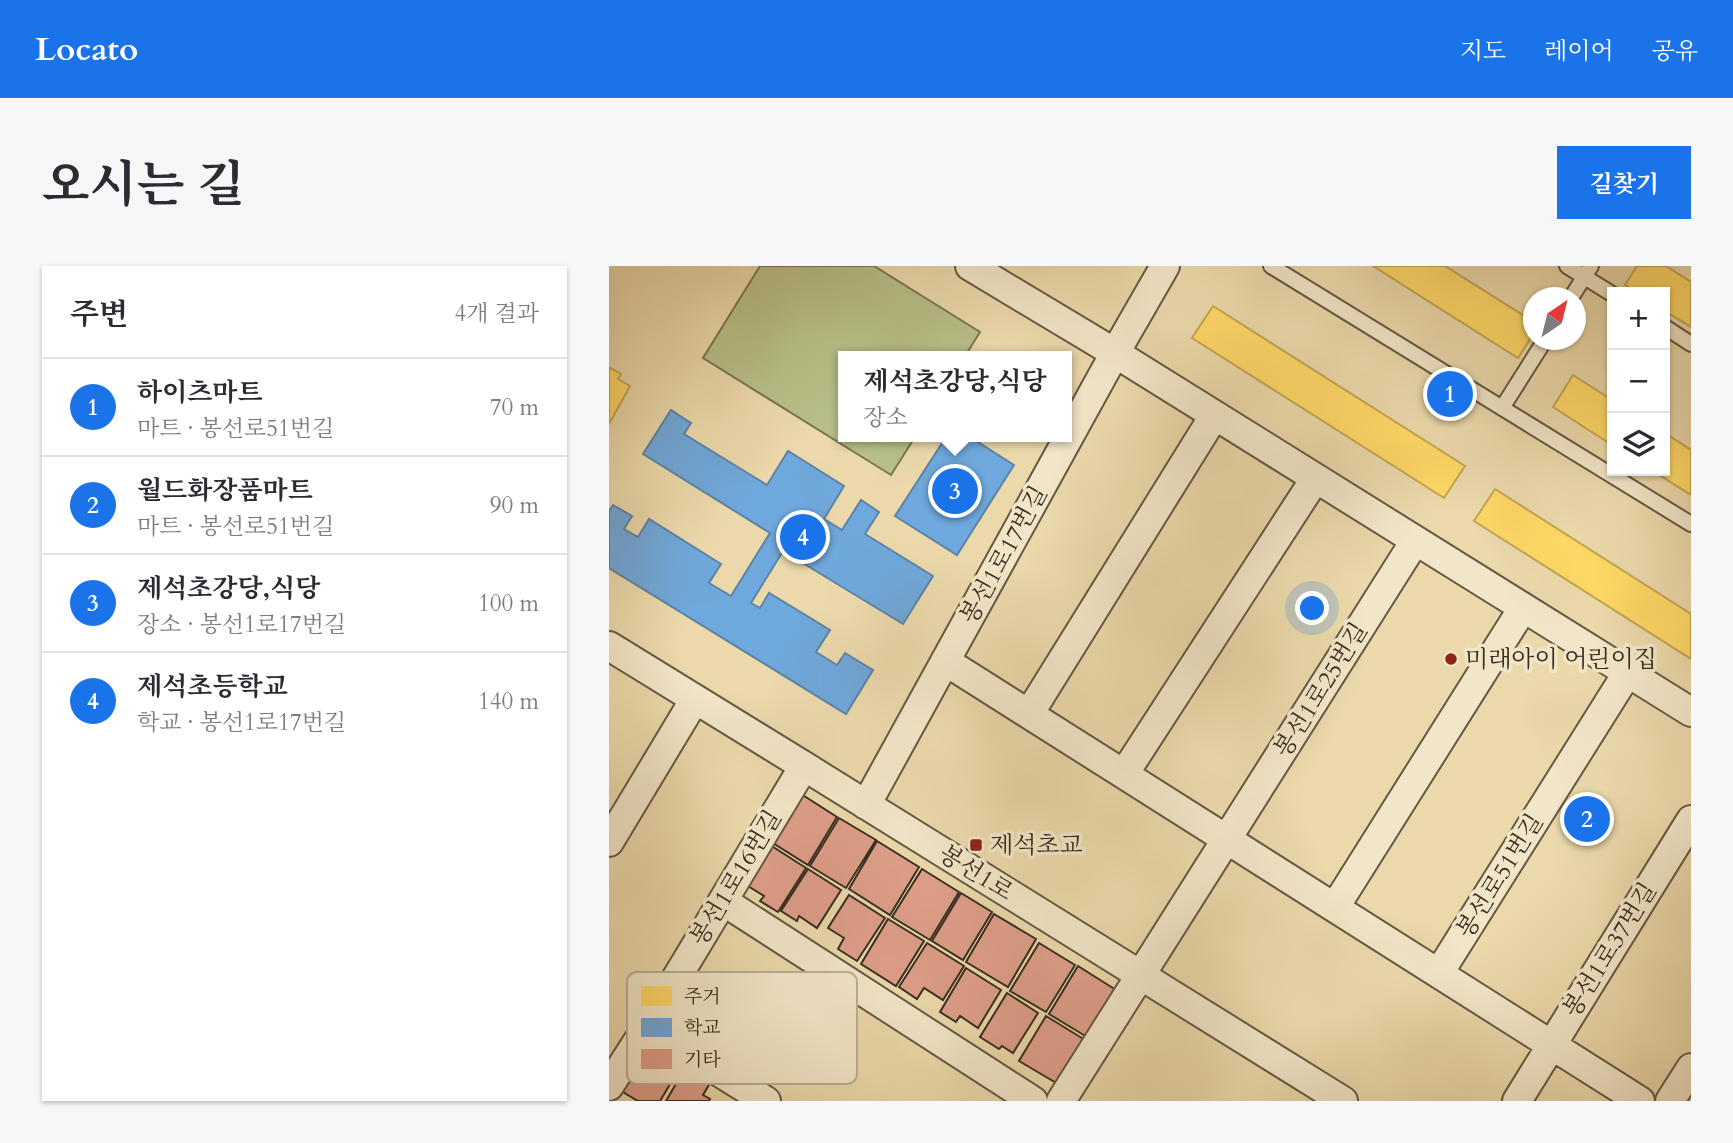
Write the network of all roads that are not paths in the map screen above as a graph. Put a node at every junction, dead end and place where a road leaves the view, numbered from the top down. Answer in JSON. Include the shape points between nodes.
{"nodes":[{"id":1,"x":970,"y":266,"type":"edge"},
{"id":2,"x":1165,"y":266,"type":"edge"},
{"id":3,"x":1271,"y":266,"type":"edge"},
{"id":4,"x":1567,"y":266,"type":"edge"},
{"id":5,"x":1587,"y":271,"type":"edge"},
{"id":6,"x":1578,"y":287,"type":"edge"},
{"id":7,"x":1607,"y":290,"type":"edge"},
{"id":8,"x":1670,"y":330,"type":"edge"},
{"id":9,"x":1691,"y":344,"type":"edge"},
{"id":10,"x":1539,"y":350,"type":"edge"},
{"id":11,"x":1115,"y":353,"type":"junction"},
{"id":12,"x":1502,"y":408,"type":"junction"},
{"id":13,"x":1214,"y":416,"type":"junction"},
{"id":14,"x":1072,"y":431,"type":"edge"},
{"id":15,"x":1066,"y":442,"type":"edge"},
{"id":16,"x":1315,"y":479,"type":"junction"},
{"id":17,"x":1691,"y":524,"type":"edge"},
{"id":18,"x":1415,"y":541,"type":"junction"},
{"id":19,"x":1523,"y":608,"type":"junction"},
{"id":20,"x":609,"y":646,"type":"edge"},
{"id":21,"x":945,"y":661,"type":"junction"},
{"id":22,"x":1628,"y":672,"type":"junction"},
{"id":23,"x":695,"y":699,"type":"junction"},
{"id":24,"x":1691,"y":712,"type":"edge"},
{"id":25,"x":1029,"y":714,"type":"junction"},
{"id":26,"x":804,"y":766,"type":"junction"},
{"id":27,"x":1117,"y":769,"type":"junction"},
{"id":28,"x":866,"y":805,"type":"junction"},
{"id":29,"x":1691,"y":820,"type":"edge"},
{"id":30,"x":1227,"y":839,"type":"junction"},
{"id":31,"x":609,"y":842,"type":"edge"},
{"id":32,"x":723,"y":901,"type":"junction"},
{"id":33,"x":1335,"y":907,"type":"junction"},
{"id":34,"x":680,"y":972,"type":"edge"},
{"id":35,"x":833,"y":972,"type":"edge"},
{"id":36,"x":1439,"y":973,"type":"junction"},
{"id":37,"x":1141,"y":975,"type":"junction"},
{"id":38,"x":857,"y":987,"type":"edge"},
{"id":39,"x":1552,"y":1045,"type":"junction"},
{"id":40,"x":627,"y":1058,"type":"edge"},
{"id":41,"x":1691,"y":1068,"type":"edge"},
{"id":42,"x":739,"y":1084,"type":"edge"},
{"id":43,"x":609,"y":1086,"type":"edge"},
{"id":44,"x":766,"y":1101,"type":"edge"},
{"id":45,"x":1033,"y":1101,"type":"edge"},
{"id":46,"x":1061,"y":1101,"type":"edge"},
{"id":47,"x":1343,"y":1101,"type":"edge"},
{"id":48,"x":1517,"y":1101,"type":"edge"},
{"id":49,"x":1640,"y":1101,"type":"edge"},
{"id":50,"x":1670,"y":1101,"type":"edge"}],
"edges":[{"from":1,"to":11,"type":"street"},
{"from":2,"to":11,"type":"street","name":"봉선1로17번길"},
{"from":3,"to":12,"type":"lane"},
{"from":4,"to":5,"type":"lane"},
{"from":5,"to":6,"type":"lane"},
{"from":5,"to":7,"type":"lane"},
{"from":8,"to":9,"type":"lane"},
{"from":10,"to":12,"type":"lane"},
{"from":11,"to":13,"type":"street"},
{"from":11,"to":14,"type":"street","name":"봉선1로17번길"},
{"from":12,"to":17,"type":"lane"},
{"from":13,"to":16,"type":"street"},
{"from":13,"to":25,"type":"street"},
{"from":15,"to":21,"type":"street","name":"봉선1로17번길"},
{"from":16,"to":18,"type":"street"},
{"from":16,"to":27,"type":"street"},
{"from":18,"to":19,"type":"street"},
{"from":18,"to":30,"type":"street","name":"봉선1로25번길"},
{"from":19,"to":22,"type":"street"},
{"from":19,"to":33,"type":"street"},
{"from":20,"to":23,"type":"street","name":"봉선1로"},
{"from":21,"to":25,"type":"street"},
{"from":21,"to":28,"type":"street","name":"봉선1로17번길"},
{"from":22,"to":24,"type":"street"},
{"from":22,"to":36,"type":"street","name":"봉선로51번길"},
{"from":23,"to":26,"type":"street","name":"봉선1로"},
{"from":23,"to":31,"type":"street"},
{"from":25,"to":27,"type":"street"},
{"from":26,"to":28,"type":"street","name":"봉선1로"},
{"from":26,"to":32,"type":"street","name":"봉선1로16번길"},
{"from":27,"to":30,"type":"street"},
{"from":28,"to":37,"type":"street","name":"봉선1로"},
{"from":29,"to":39,"type":"street","name":"봉선1로37번길"},
{"from":30,"to":33,"type":"street"},
{"from":30,"to":37,"type":"street","name":"봉선1로25번길"},
{"from":32,"to":34,"type":"street","name":"봉선1로16번길"},
{"from":32,"to":35,"type":"street"},
{"from":33,"to":36,"type":"street","name":"봉선1로37번길"},
{"from":36,"to":39,"type":"street","name":"봉선1로37번길"},
{"from":37,"to":46,"type":"street","name":"봉선1로25번길"},
{"from":37,"to":47,"type":"street","name":"봉선1로"},
{"from":38,"to":45,"type":"street"},
{"from":39,"to":48,"type":"street","name":"봉선1로37번길"},
{"from":39,"to":49,"type":"street","name":"봉선1로37번길"},
{"from":40,"to":43,"type":"street","name":"봉선1로16번길"},
{"from":41,"to":50,"type":"street"},
{"from":42,"to":44,"type":"street"}]}
